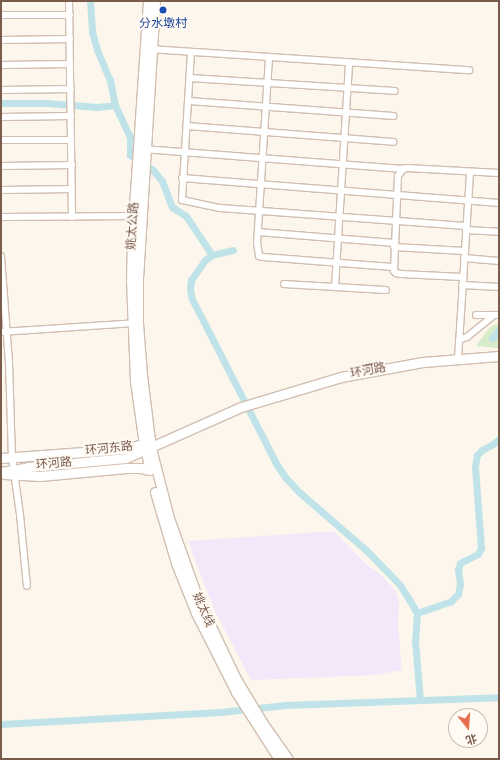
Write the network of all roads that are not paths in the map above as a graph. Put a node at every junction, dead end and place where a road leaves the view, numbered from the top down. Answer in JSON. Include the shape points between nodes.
{"nodes":[{"id":1,"x":69,"y":1,"type":"edge"},
{"id":2,"x":148,"y":1,"type":"edge"},
{"id":3,"x":155,"y":1,"type":"edge"},
{"id":4,"x":1,"y":15,"type":"edge"},
{"id":5,"x":70,"y":15,"type":"junction"},
{"id":6,"x":70,"y":39,"type":"junction"},
{"id":7,"x":1,"y":40,"type":"edge"},
{"id":8,"x":149,"y":49,"type":"junction"},
{"id":9,"x":191,"y":52,"type":"junction"},
{"id":10,"x":269,"y":58,"type":"junction"},
{"id":11,"x":349,"y":63,"type":"junction"},
{"id":12,"x":70,"y":64,"type":"junction"},
{"id":13,"x":1,"y":65,"type":"edge"},
{"id":14,"x":469,"y":70,"type":"dead end"},
{"id":15,"x":190,"y":78,"type":"junction"},
{"id":16,"x":268,"y":83,"type":"junction"},
{"id":17,"x":347,"y":88,"type":"junction"},
{"id":18,"x":71,"y":89,"type":"junction"},
{"id":19,"x":1,"y":90,"type":"edge"},
{"id":20,"x":395,"y":91,"type":"dead end"},
{"id":21,"x":189,"y":101,"type":"junction"},
{"id":22,"x":266,"y":107,"type":"junction"},
{"id":23,"x":71,"y":113,"type":"junction"},
{"id":24,"x":346,"y":113,"type":"junction"},
{"id":25,"x":393,"y":116,"type":"dead end"},
{"id":26,"x":1,"y":117,"type":"edge"},
{"id":27,"x":186,"y":126,"type":"junction"},
{"id":28,"x":264,"y":132,"type":"junction"},
{"id":29,"x":344,"y":138,"type":"junction"},
{"id":30,"x":1,"y":140,"type":"edge"},
{"id":31,"x":71,"y":140,"type":"junction"},
{"id":32,"x":393,"y":142,"type":"dead end"},
{"id":33,"x":143,"y":149,"type":"junction"},
{"id":34,"x":184,"y":152,"type":"junction"},
{"id":35,"x":263,"y":158,"type":"junction"},
{"id":36,"x":343,"y":164,"type":"junction"},
{"id":37,"x":72,"y":165,"type":"junction"},
{"id":38,"x":1,"y":166,"type":"edge"},
{"id":39,"x":403,"y":169,"type":"junction"},
{"id":40,"x":470,"y":172,"type":"junction"},
{"id":41,"x":499,"y":174,"type":"edge"},
{"id":42,"x":182,"y":178,"type":"junction"},
{"id":43,"x":261,"y":184,"type":"junction"},
{"id":44,"x":72,"y":189,"type":"junction"},
{"id":45,"x":1,"y":190,"type":"edge"},
{"id":46,"x":341,"y":191,"type":"junction"},
{"id":47,"x":398,"y":195,"type":"junction"},
{"id":48,"x":468,"y":200,"type":"junction"},
{"id":49,"x":499,"y":203,"type":"edge"},
{"id":50,"x":259,"y":211,"type":"junction"},
{"id":51,"x":137,"y":216,"type":"junction"},
{"id":52,"x":339,"y":216,"type":"junction"},
{"id":53,"x":1,"y":217,"type":"edge"},
{"id":54,"x":72,"y":217,"type":"junction"},
{"id":55,"x":396,"y":220,"type":"junction"},
{"id":56,"x":466,"y":228,"type":"junction"},
{"id":57,"x":258,"y":232,"type":"junction"},
{"id":58,"x":499,"y":232,"type":"edge"},
{"id":59,"x":338,"y":238,"type":"junction"},
{"id":60,"x":394,"y":245,"type":"junction"},
{"id":61,"x":465,"y":252,"type":"junction"},
{"id":62,"x":1,"y":256,"type":"edge"},
{"id":63,"x":464,"y":258,"type":"junction"},
{"id":64,"x":499,"y":261,"type":"edge"},
{"id":65,"x":336,"y":262,"type":"junction"},
{"id":66,"x":393,"y":267,"type":"junction"},
{"id":67,"x":463,"y":277,"type":"junction"},
{"id":68,"x":284,"y":284,"type":"dead end"},
{"id":69,"x":462,"y":285,"type":"junction"},
{"id":70,"x":335,"y":287,"type":"junction"},
{"id":71,"x":499,"y":287,"type":"edge"},
{"id":72,"x":386,"y":290,"type":"dead end"},
{"id":73,"x":476,"y":315,"type":"dead end"},
{"id":74,"x":497,"y":315,"type":"edge"},
{"id":75,"x":135,"y":323,"type":"junction"},
{"id":76,"x":4,"y":332,"type":"edge"},
{"id":77,"x":460,"y":340,"type":"junction"},
{"id":78,"x":499,"y":356,"type":"edge"},
{"id":79,"x":458,"y":359,"type":"junction"},
{"id":80,"x":148,"y":446,"type":"junction"},
{"id":81,"x":12,"y":457,"type":"junction"},
{"id":82,"x":1,"y":458,"type":"edge"},
{"id":83,"x":150,"y":470,"type":"junction"},
{"id":84,"x":1,"y":473,"type":"edge"},
{"id":85,"x":27,"y":586,"type":"dead end"},
{"id":86,"x":240,"y":691,"type":"junction"},
{"id":87,"x":258,"y":722,"type":"junction"},
{"id":88,"x":279,"y":759,"type":"edge"},
{"id":89,"x":288,"y":759,"type":"edge"}],
"edges":[{"from":1,"to":5,"type":"street"},
{"from":2,"to":8,"type":"main road","name":"姚太公路"},
{"from":3,"to":8,"type":"main road","name":"姚太公路"},
{"from":4,"to":5,"type":"street"},
{"from":5,"to":6,"type":"street"},
{"from":6,"to":7,"type":"street"},
{"from":6,"to":12,"type":"street"},
{"from":8,"to":9,"type":"street"},
{"from":8,"to":33,"type":"main road","name":"姚太公路"},
{"from":9,"to":10,"type":"street"},
{"from":9,"to":15,"type":"street"},
{"from":10,"to":11,"type":"street"},
{"from":10,"to":16,"type":"street"},
{"from":11,"to":14,"type":"street"},
{"from":11,"to":17,"type":"street"},
{"from":12,"to":13,"type":"street"},
{"from":12,"to":18,"type":"street"},
{"from":15,"to":16,"type":"street"},
{"from":15,"to":21,"type":"street"},
{"from":16,"to":17,"type":"street"},
{"from":16,"to":22,"type":"street"},
{"from":17,"to":20,"type":"street"},
{"from":17,"to":24,"type":"street"},
{"from":18,"to":19,"type":"street"},
{"from":18,"to":23,"type":"street"},
{"from":21,"to":22,"type":"street"},
{"from":21,"to":27,"type":"street"},
{"from":22,"to":24,"type":"street"},
{"from":22,"to":28,"type":"street"},
{"from":23,"to":26,"type":"street"},
{"from":23,"to":31,"type":"street"},
{"from":24,"to":25,"type":"street"},
{"from":24,"to":29,"type":"street"},
{"from":27,"to":28,"type":"street"},
{"from":27,"to":34,"type":"street"},
{"from":28,"to":29,"type":"street"},
{"from":28,"to":35,"type":"street"},
{"from":29,"to":32,"type":"street"},
{"from":29,"to":36,"type":"street"},
{"from":30,"to":31,"type":"street"},
{"from":31,"to":37,"type":"street"},
{"from":33,"to":34,"type":"street"},
{"from":33,"to":51,"type":"main road","name":"姚太公路","via":[[144,179]]},
{"from":33,"to":51,"type":"main road","name":"姚太公路","via":[[137,171]]},
{"from":34,"to":35,"type":"street"},
{"from":34,"to":42,"type":"street"},
{"from":35,"to":36,"type":"street"},
{"from":35,"to":43,"type":"street"},
{"from":36,"to":39,"type":"street"},
{"from":36,"to":46,"type":"street"},
{"from":37,"to":38,"type":"street"},
{"from":37,"to":44,"type":"street"},
{"from":39,"to":40,"type":"street"},
{"from":39,"to":47,"type":"street","via":[[398,176]]},
{"from":40,"to":41,"type":"street"},
{"from":40,"to":48,"type":"street"},
{"from":42,"to":43,"type":"street"},
{"from":42,"to":50,"type":"street","via":[[182,200],[186,202]]},
{"from":43,"to":46,"type":"street"},
{"from":43,"to":50,"type":"street"},
{"from":44,"to":45,"type":"street"},
{"from":44,"to":54,"type":"street"},
{"from":46,"to":47,"type":"street"},
{"from":46,"to":52,"type":"street"},
{"from":47,"to":48,"type":"street"},
{"from":47,"to":55,"type":"street"},
{"from":48,"to":49,"type":"street"},
{"from":48,"to":56,"type":"street"},
{"from":50,"to":52,"type":"street"},
{"from":50,"to":57,"type":"street"},
{"from":51,"to":54,"type":"street"},
{"from":51,"to":75,"type":"main road","name":"姚太公路"},
{"from":52,"to":55,"type":"street"},
{"from":52,"to":59,"type":"street"},
{"from":53,"to":54,"type":"street"},
{"from":55,"to":56,"type":"street"},
{"from":55,"to":60,"type":"street"},
{"from":56,"to":58,"type":"street"},
{"from":56,"to":61,"type":"street"},
{"from":57,"to":59,"type":"street"},
{"from":57,"to":65,"type":"street","via":[[259,256]]},
{"from":59,"to":60,"type":"street"},
{"from":59,"to":65,"type":"street"},
{"from":60,"to":61,"type":"street"},
{"from":60,"to":66,"type":"street"},
{"from":61,"to":63,"type":"street"},
{"from":62,"to":76,"type":"street"},
{"from":63,"to":64,"type":"street"},
{"from":63,"to":67,"type":"street"},
{"from":65,"to":66,"type":"street"},
{"from":65,"to":70,"type":"street"},
{"from":66,"to":67,"type":"street","via":[[396,274]]},
{"from":67,"to":69,"type":"street"},
{"from":68,"to":70,"type":"street"},
{"from":69,"to":71,"type":"street"},
{"from":69,"to":77,"type":"street"},
{"from":70,"to":72,"type":"street"},
{"from":73,"to":74,"type":"street"},
{"from":74,"to":77,"type":"street"},
{"from":75,"to":76,"type":"street"},
{"from":75,"to":80,"type":"main road","name":"姚太公路"},
{"from":76,"to":81,"type":"street","via":[[9,363]]},
{"from":77,"to":79,"type":"street"},
{"from":78,"to":79,"type":"main road","name":"环河路"},
{"from":79,"to":80,"type":"main road","name":"环河路","via":[[408,364],[355,374],[254,402],[213,415]]},
{"from":80,"to":81,"type":"main road","name":"环河东路"},
{"from":80,"to":83,"type":"main road","name":"姚太线"},
{"from":80,"to":84,"type":"main road","name":"环河路","via":[[126,458],[28,467]]},
{"from":80,"to":86,"type":"main road","name":"姚太线","via":[[188,574]]},
{"from":81,"to":82,"type":"main road","name":"环河东路"},
{"from":81,"to":85,"type":"street"},
{"from":83,"to":84,"type":"main road","via":[[127,468],[34,476]]},
{"from":83,"to":86,"type":"main road","name":"姚太线","via":[[165,528],[187,592],[208,639]]},
{"from":86,"to":87,"type":"main road","name":"姚太线"},
{"from":87,"to":88,"type":"main road","name":"姚太线"},
{"from":87,"to":89,"type":"main road","name":"姚太线"}]}
